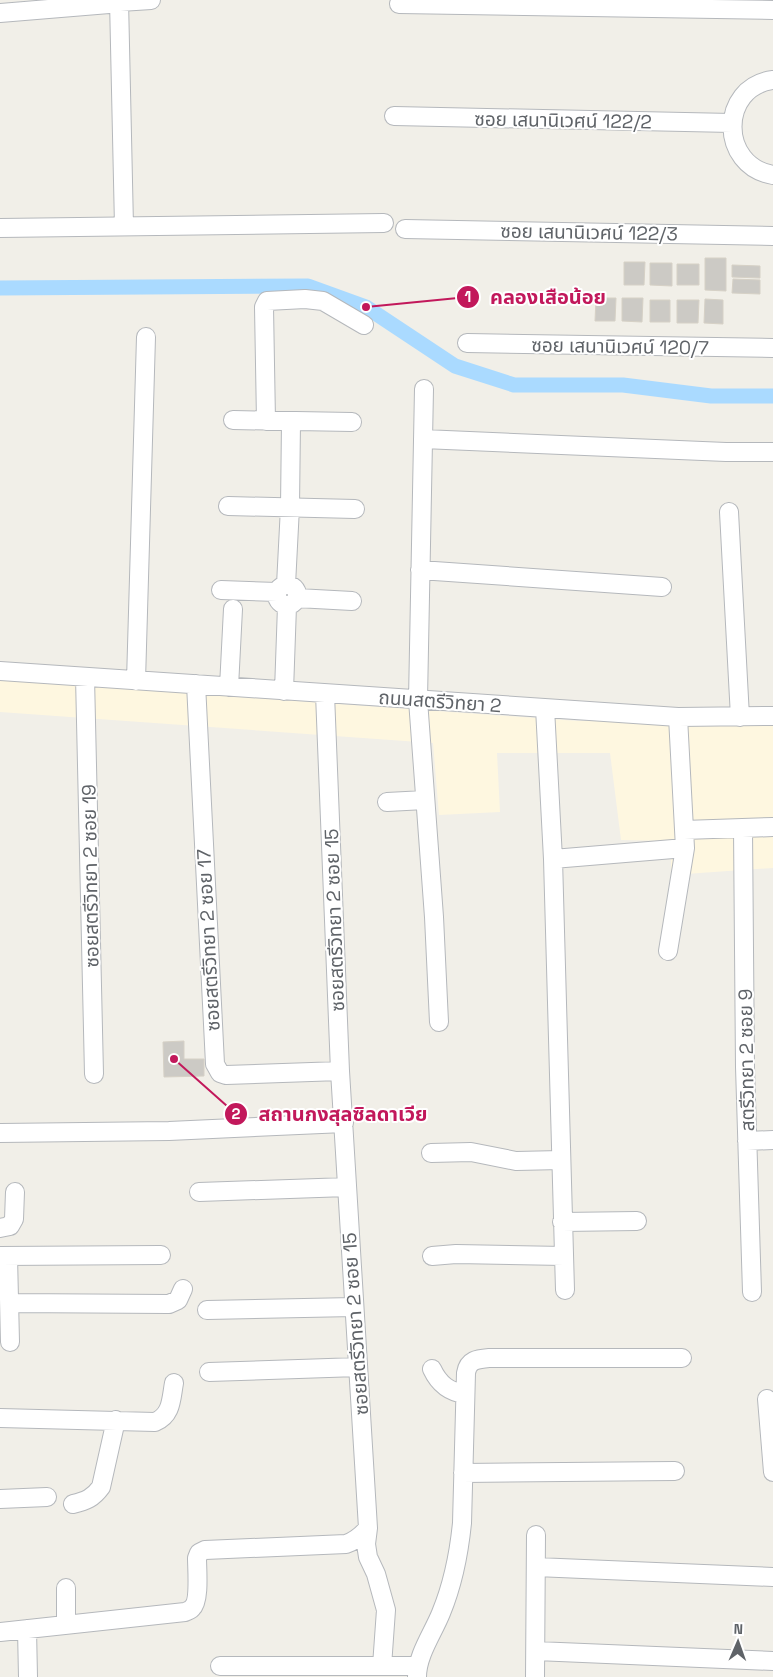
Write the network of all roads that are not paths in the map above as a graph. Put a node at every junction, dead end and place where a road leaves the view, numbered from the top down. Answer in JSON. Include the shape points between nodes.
{"nodes":[{"id":1,"x":151,"y":0,"type":"edge"},
{"id":2,"x":116,"y":2,"type":"edge"},
{"id":3,"x":399,"y":4,"type":"dead end"},
{"id":4,"x":773,"y":10,"type":"edge"},
{"id":5,"x":0,"y":13,"type":"edge"},
{"id":6,"x":773,"y":80,"type":"edge"},
{"id":7,"x":394,"y":116,"type":"dead end"},
{"id":8,"x":732,"y":123,"type":"junction"},
{"id":9,"x":773,"y":175,"type":"edge"},
{"id":10,"x":384,"y":223,"type":"dead end"},
{"id":11,"x":124,"y":226,"type":"junction"},
{"id":12,"x":0,"y":228,"type":"edge"},
{"id":13,"x":405,"y":229,"type":"dead end"},
{"id":14,"x":773,"y":236,"type":"edge"},
{"id":15,"x":364,"y":325,"type":"dead end"},
{"id":16,"x":146,"y":337,"type":"dead end"},
{"id":17,"x":468,"y":344,"type":"dead end"},
{"id":18,"x":773,"y":348,"type":"edge"},
{"id":19,"x":424,"y":389,"type":"dead end"},
{"id":20,"x":233,"y":420,"type":"dead end"},
{"id":21,"x":266,"y":421,"type":"junction"},
{"id":22,"x":291,"y":422,"type":"junction"},
{"id":23,"x":352,"y":422,"type":"dead end"},
{"id":24,"x":423,"y":439,"type":"junction"},
{"id":25,"x":773,"y":452,"type":"edge"},
{"id":26,"x":228,"y":506,"type":"dead end"},
{"id":27,"x":290,"y":507,"type":"junction"},
{"id":28,"x":355,"y":508,"type":"dead end"},
{"id":29,"x":729,"y":512,"type":"dead end"},
{"id":30,"x":420,"y":570,"type":"junction"},
{"id":31,"x":662,"y":587,"type":"dead end"},
{"id":32,"x":220,"y":590,"type":"dead end"},
{"id":33,"x":287,"y":595,"type":"junction"},
{"id":34,"x":352,"y":601,"type":"dead end"},
{"id":35,"x":233,"y":609,"type":"dead end"},
{"id":36,"x":0,"y":671,"type":"edge"},
{"id":37,"x":85,"y":677,"type":"junction"},
{"id":38,"x":136,"y":681,"type":"junction"},
{"id":39,"x":196,"y":684,"type":"junction"},
{"id":40,"x":229,"y":687,"type":"junction"},
{"id":41,"x":284,"y":691,"type":"junction"},
{"id":42,"x":325,"y":694,"type":"junction"},
{"id":43,"x":418,"y":700,"type":"junction"},
{"id":44,"x":545,"y":708,"type":"junction"},
{"id":45,"x":678,"y":716,"type":"junction"},
{"id":46,"x":773,"y":716,"type":"edge"},
{"id":47,"x":740,"y":717,"type":"junction"},
{"id":48,"x":425,"y":800,"type":"junction"},
{"id":49,"x":387,"y":802,"type":"dead end"},
{"id":50,"x":773,"y":827,"type":"edge"},
{"id":51,"x":743,"y":828,"type":"junction"},
{"id":52,"x":684,"y":830,"type":"junction"},
{"id":53,"x":685,"y":848,"type":"junction"},
{"id":54,"x":554,"y":859,"type":"junction"},
{"id":55,"x":668,"y":951,"type":"dead end"},
{"id":56,"x":438,"y":1022,"type":"dead end"},
{"id":57,"x":340,"y":1071,"type":"junction"},
{"id":58,"x":94,"y":1074,"type":"dead end"},
{"id":59,"x":344,"y":1123,"type":"junction"},
{"id":60,"x":0,"y":1133,"type":"edge"},
{"id":61,"x":773,"y":1140,"type":"edge"},
{"id":62,"x":747,"y":1141,"type":"junction"},
{"id":63,"x":431,"y":1153,"type":"dead end"},
{"id":64,"x":561,"y":1160,"type":"junction"},
{"id":65,"x":347,"y":1187,"type":"junction"},
{"id":66,"x":15,"y":1192,"type":"dead end"},
{"id":67,"x":199,"y":1192,"type":"dead end"},
{"id":68,"x":637,"y":1221,"type":"dead end"},
{"id":69,"x":562,"y":1222,"type":"junction"},
{"id":70,"x":0,"y":1228,"type":"edge"},
{"id":71,"x":161,"y":1255,"type":"dead end"},
{"id":72,"x":4,"y":1256,"type":"edge"},
{"id":73,"x":432,"y":1256,"type":"dead end"},
{"id":74,"x":564,"y":1256,"type":"junction"},
{"id":75,"x":183,"y":1289,"type":"dead end"},
{"id":76,"x":565,"y":1290,"type":"dead end"},
{"id":77,"x":752,"y":1292,"type":"dead end"},
{"id":78,"x":9,"y":1303,"type":"junction"},
{"id":79,"x":354,"y":1307,"type":"junction"},
{"id":80,"x":207,"y":1310,"type":"dead end"},
{"id":81,"x":10,"y":1342,"type":"dead end"},
{"id":82,"x":682,"y":1358,"type":"dead end"},
{"id":83,"x":358,"y":1366,"type":"junction"},
{"id":84,"x":432,"y":1369,"type":"dead end"},
{"id":85,"x":210,"y":1372,"type":"dead end"},
{"id":86,"x":174,"y":1383,"type":"dead end"},
{"id":87,"x":465,"y":1394,"type":"junction"},
{"id":88,"x":767,"y":1399,"type":"dead end"},
{"id":89,"x":0,"y":1418,"type":"edge"},
{"id":90,"x":116,"y":1420,"type":"junction"},
{"id":91,"x":773,"y":1460,"type":"edge"},
{"id":92,"x":675,"y":1471,"type":"dead end"},
{"id":93,"x":463,"y":1473,"type":"junction"},
{"id":94,"x":47,"y":1497,"type":"dead end"},
{"id":95,"x":0,"y":1499,"type":"edge"},
{"id":96,"x":73,"y":1504,"type":"dead end"},
{"id":97,"x":368,"y":1528,"type":"junction"},
{"id":98,"x":536,"y":1535,"type":"dead end"},
{"id":99,"x":536,"y":1567,"type":"junction"},
{"id":100,"x":773,"y":1577,"type":"edge"},
{"id":101,"x":66,"y":1588,"type":"dead end"},
{"id":102,"x":66,"y":1625,"type":"junction"},
{"id":103,"x":27,"y":1629,"type":"junction"},
{"id":104,"x":0,"y":1632,"type":"edge"},
{"id":105,"x":536,"y":1651,"type":"junction"},
{"id":106,"x":773,"y":1661,"type":"edge"},
{"id":107,"x":220,"y":1666,"type":"dead end"},
{"id":108,"x":382,"y":1666,"type":"junction"},
{"id":109,"x":417,"y":1671,"type":"edge"},
{"id":110,"x":28,"y":1677,"type":"edge"},
{"id":111,"x":535,"y":1677,"type":"edge"}],
"edges":[{"from":1,"to":2,"type":"street"},
{"from":2,"to":5,"type":"street"},
{"from":2,"to":11,"type":"street"},
{"from":3,"to":4,"type":"street"},
{"from":6,"to":8,"type":"street","via":[[754,87],[743,97]]},
{"from":7,"to":8,"type":"street","name":"ซอย เสนานิเวศน์ 122/2"},
{"from":8,"to":9,"type":"street","via":[[732,134],[740,155],[757,170]]},
{"from":10,"to":11,"type":"street"},
{"from":11,"to":12,"type":"street"},
{"from":13,"to":14,"type":"street","name":"ซอย เสนานิเวศน์ 122/3"},
{"from":15,"to":21,"type":"street","via":[[323,301],[267,301],[264,307]]},
{"from":16,"to":38,"type":"street"},
{"from":17,"to":18,"type":"street","name":"ซอย เสนานิเวศน์ 120/7"},
{"from":19,"to":24,"type":"street"},
{"from":20,"to":21,"type":"street"},
{"from":21,"to":22,"type":"street"},
{"from":22,"to":23,"type":"street"},
{"from":22,"to":27,"type":"street"},
{"from":24,"to":25,"type":"street"},
{"from":24,"to":30,"type":"street"},
{"from":26,"to":27,"type":"street"},
{"from":27,"to":28,"type":"street"},
{"from":27,"to":33,"type":"street"},
{"from":29,"to":47,"type":"street"},
{"from":30,"to":31,"type":"street"},
{"from":30,"to":43,"type":"street"},
{"from":32,"to":33,"type":"street"},
{"from":33,"to":34,"type":"street"},
{"from":33,"to":41,"type":"street"},
{"from":35,"to":40,"type":"street"},
{"from":36,"to":37,"type":"street","name":"ถนนสตรีวิทยา 2"},
{"from":37,"to":38,"type":"street","name":"ถนนสตรีวิทยา 2"},
{"from":37,"to":58,"type":"street","name":"ซอยสตรีวิทยา 2 ซอย 19"},
{"from":38,"to":39,"type":"street","name":"ถนนสตรีวิทยา 2"},
{"from":39,"to":40,"type":"street","name":"ถนนสตรีวิทยา 2"},
{"from":39,"to":57,"type":"street","name":"ซอยสตรีวิทยา 2 ซอย 17","via":[[215,1064],[220,1073],[226,1075]]},
{"from":40,"to":41,"type":"street","name":"ถนนสตรีวิทยา 2"},
{"from":41,"to":42,"type":"street","name":"ถนนสตรีวิทยา 2"},
{"from":42,"to":43,"type":"street","name":"ถนนสตรีวิทยา 2"},
{"from":42,"to":57,"type":"street","name":"ซอยสตรีวิทยา 2 ซอย 15"},
{"from":43,"to":44,"type":"street","name":"ถนนสตรีวิทยา 2"},
{"from":43,"to":48,"type":"street"},
{"from":44,"to":45,"type":"street","name":"ถนนสตรีวิทยา 2"},
{"from":44,"to":54,"type":"street"},
{"from":45,"to":47,"type":"street","name":"ถนนสตรีวิทยา 2"},
{"from":45,"to":52,"type":"street"},
{"from":46,"to":47,"type":"street","name":"ถนนสตรีวิทยา 2"},
{"from":48,"to":49,"type":"street"},
{"from":48,"to":56,"type":"street"},
{"from":50,"to":51,"type":"street"},
{"from":51,"to":52,"type":"street"},
{"from":51,"to":62,"type":"street","name":"สตรีวิทยา 2 ซอย 9"},
{"from":52,"to":53,"type":"street"},
{"from":53,"to":54,"type":"street"},
{"from":53,"to":55,"type":"street"},
{"from":54,"to":64,"type":"street"},
{"from":57,"to":59,"type":"street","name":"ซอยสตรีวิทยา 2 ซอย 15"},
{"from":59,"to":60,"type":"street"},
{"from":59,"to":65,"type":"street","name":"ซอยสตรีวิทยา 2 ซอย 15"},
{"from":61,"to":62,"type":"street"},
{"from":62,"to":77,"type":"street","name":"สตรีวิทยา 2 ซอย 9"},
{"from":63,"to":64,"type":"street","via":[[471,1152],[516,1161]]},
{"from":64,"to":69,"type":"street"},
{"from":65,"to":67,"type":"street"},
{"from":65,"to":79,"type":"street","name":"ซอยสตรีวิทยา 2 ซอย 15"},
{"from":66,"to":70,"type":"street","via":[[14,1219],[10,1226]]},
{"from":68,"to":69,"type":"street"},
{"from":69,"to":74,"type":"street"},
{"from":71,"to":72,"type":"street"},
{"from":72,"to":78,"type":"street"},
{"from":73,"to":74,"type":"street"},
{"from":74,"to":76,"type":"street"},
{"from":75,"to":78,"type":"street","via":[[178,1300],[169,1304]]},
{"from":78,"to":81,"type":"street"},
{"from":79,"to":80,"type":"street"},
{"from":79,"to":83,"type":"street","name":"ซอยสตรีวิทยา 2 ซอย 15"},
{"from":82,"to":87,"type":"street","via":[[480,1358],[467,1366]]},
{"from":83,"to":85,"type":"street"},
{"from":83,"to":97,"type":"street","name":"ซอยสตรีวิทยา 2 ซอย 15"},
{"from":84,"to":87,"type":"street","via":[[437,1380],[447,1388]]},
{"from":86,"to":90,"type":"street","via":[[164,1418],[156,1422]]},
{"from":87,"to":93,"type":"street"},
{"from":88,"to":91,"type":"street"},
{"from":89,"to":90,"type":"street"},
{"from":90,"to":96,"type":"street","via":[[101,1487],[88,1500]]},
{"from":92,"to":93,"type":"street"},
{"from":93,"to":109,"type":"street","via":[[460,1546],[442,1612]]},
{"from":94,"to":95,"type":"street"},
{"from":97,"to":102,"type":"street","via":[[346,1544],[205,1550],[197,1558],[197,1595],[192,1609]]},
{"from":97,"to":108,"type":"street","name":"ซอยสตรีวิทยา 2 ซอย 15","via":[[368,1557],[386,1610]]},
{"from":98,"to":99,"type":"street"},
{"from":99,"to":100,"type":"street"},
{"from":99,"to":105,"type":"street"},
{"from":101,"to":102,"type":"street"},
{"from":102,"to":103,"type":"street"},
{"from":103,"to":104,"type":"street"},
{"from":103,"to":110,"type":"street"},
{"from":105,"to":106,"type":"street"},
{"from":105,"to":111,"type":"street"},
{"from":107,"to":108,"type":"street"},
{"from":108,"to":109,"type":"street"}]}
